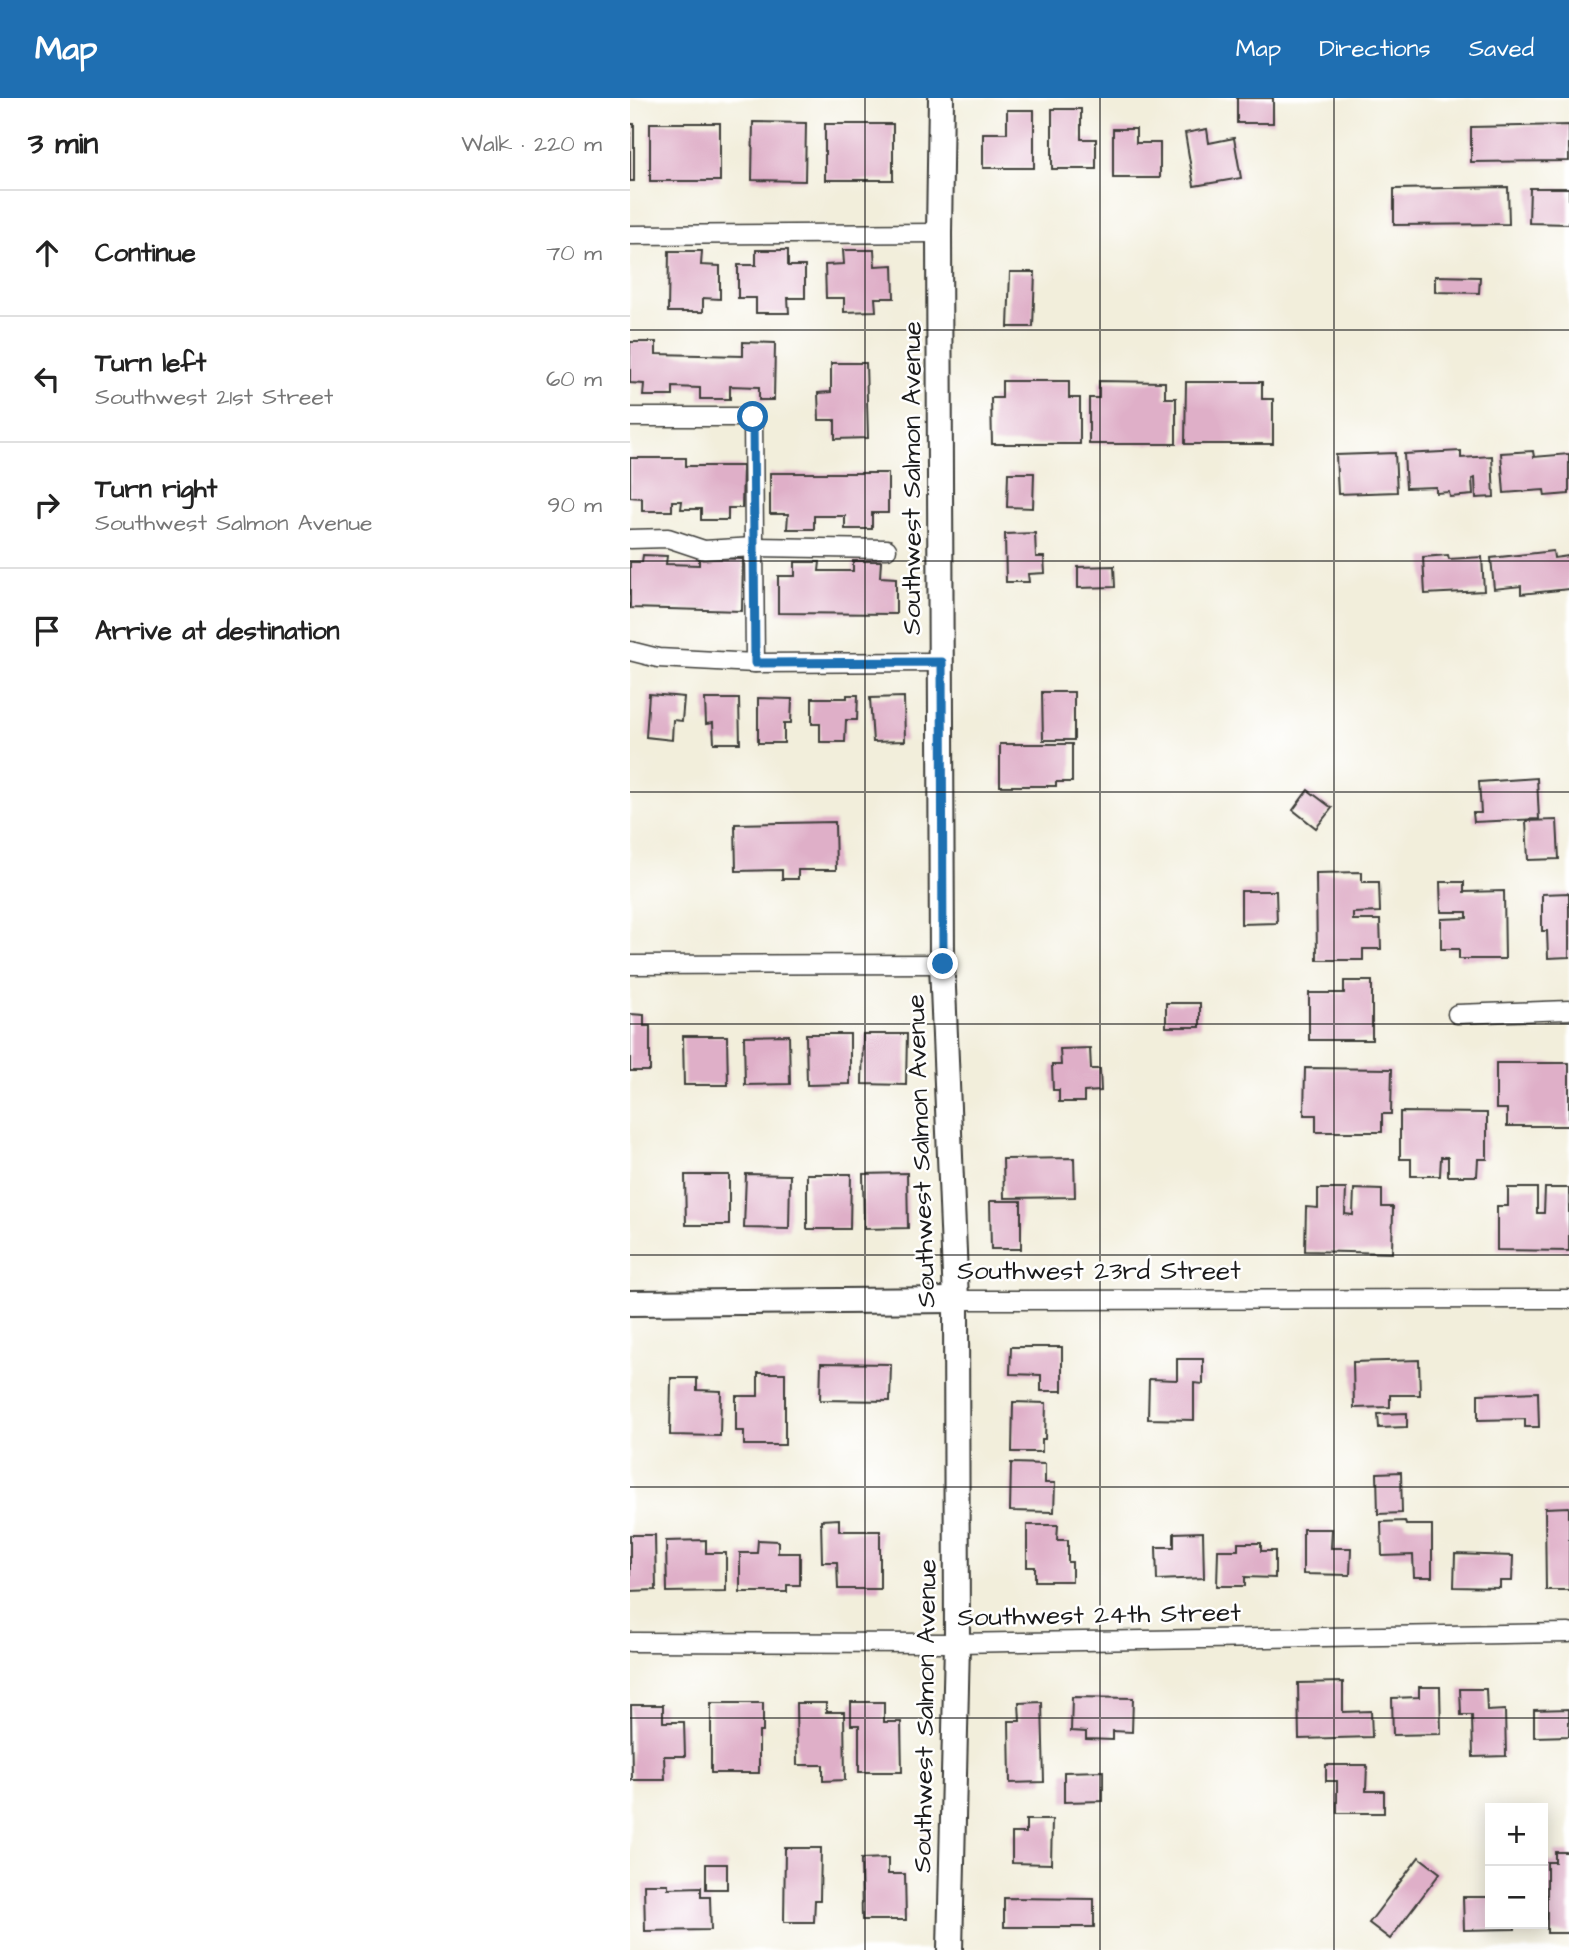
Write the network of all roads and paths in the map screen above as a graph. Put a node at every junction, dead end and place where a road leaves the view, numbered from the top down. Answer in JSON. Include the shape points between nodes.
{"nodes":[{"id":1,"x":941,"y":98,"type":"edge"},
{"id":2,"x":939,"y":233,"type":"junction"},
{"id":3,"x":630,"y":235,"type":"edge"},
{"id":4,"x":630,"y":417,"type":"edge"},
{"id":5,"x":630,"y":539,"type":"edge"},
{"id":6,"x":754,"y":547,"type":"junction"},
{"id":7,"x":887,"y":549,"type":"dead end"},
{"id":8,"x":630,"y":651,"type":"edge"},
{"id":9,"x":942,"y":662,"type":"junction"},
{"id":10,"x":755,"y":663,"type":"junction"},
{"id":11,"x":943,"y":964,"type":"junction"},
{"id":12,"x":630,"y":965,"type":"edge"},
{"id":13,"x":1569,"y":1010,"type":"edge"},
{"id":14,"x":1457,"y":1014,"type":"dead end"},
{"id":15,"x":1569,"y":1299,"type":"edge"},
{"id":16,"x":956,"y":1300,"type":"junction"},
{"id":17,"x":630,"y":1303,"type":"edge"},
{"id":18,"x":1569,"y":1633,"type":"edge"},
{"id":19,"x":630,"y":1642,"type":"edge"},
{"id":20,"x":957,"y":1643,"type":"junction"},
{"id":21,"x":950,"y":1950,"type":"edge"}],
"edges":[{"from":1,"to":2,"type":"main road","name":"Southwest Salmon Avenue"},
{"from":2,"to":3,"type":"street"},
{"from":2,"to":9,"type":"main road","name":"Southwest Salmon Avenue"},
{"from":4,"to":6,"type":"street","via":[[753,417]]},
{"from":5,"to":6,"type":"street","via":[[668,538],[704,550]]},
{"from":6,"to":7,"type":"street"},
{"from":6,"to":10,"type":"street"},
{"from":8,"to":10,"type":"street","via":[[657,658]]},
{"from":9,"to":10,"type":"street"},
{"from":9,"to":11,"type":"main road","name":"Southwest Salmon Avenue"},
{"from":11,"to":12,"type":"street"},
{"from":11,"to":16,"type":"main road","name":"Southwest Salmon Avenue"},
{"from":13,"to":14,"type":"street"},
{"from":15,"to":16,"type":"street","name":"Southwest 23rd Street"},
{"from":16,"to":17,"type":"main road","name":"Southwest 23rd Street"},
{"from":16,"to":20,"type":"main road","name":"Southwest Salmon Avenue"},
{"from":18,"to":20,"type":"street","name":"Southwest 24th Street"},
{"from":19,"to":20,"type":"street","name":"Southwest 24th Street"},
{"from":20,"to":21,"type":"main road","name":"Southwest Salmon Avenue"}]}
